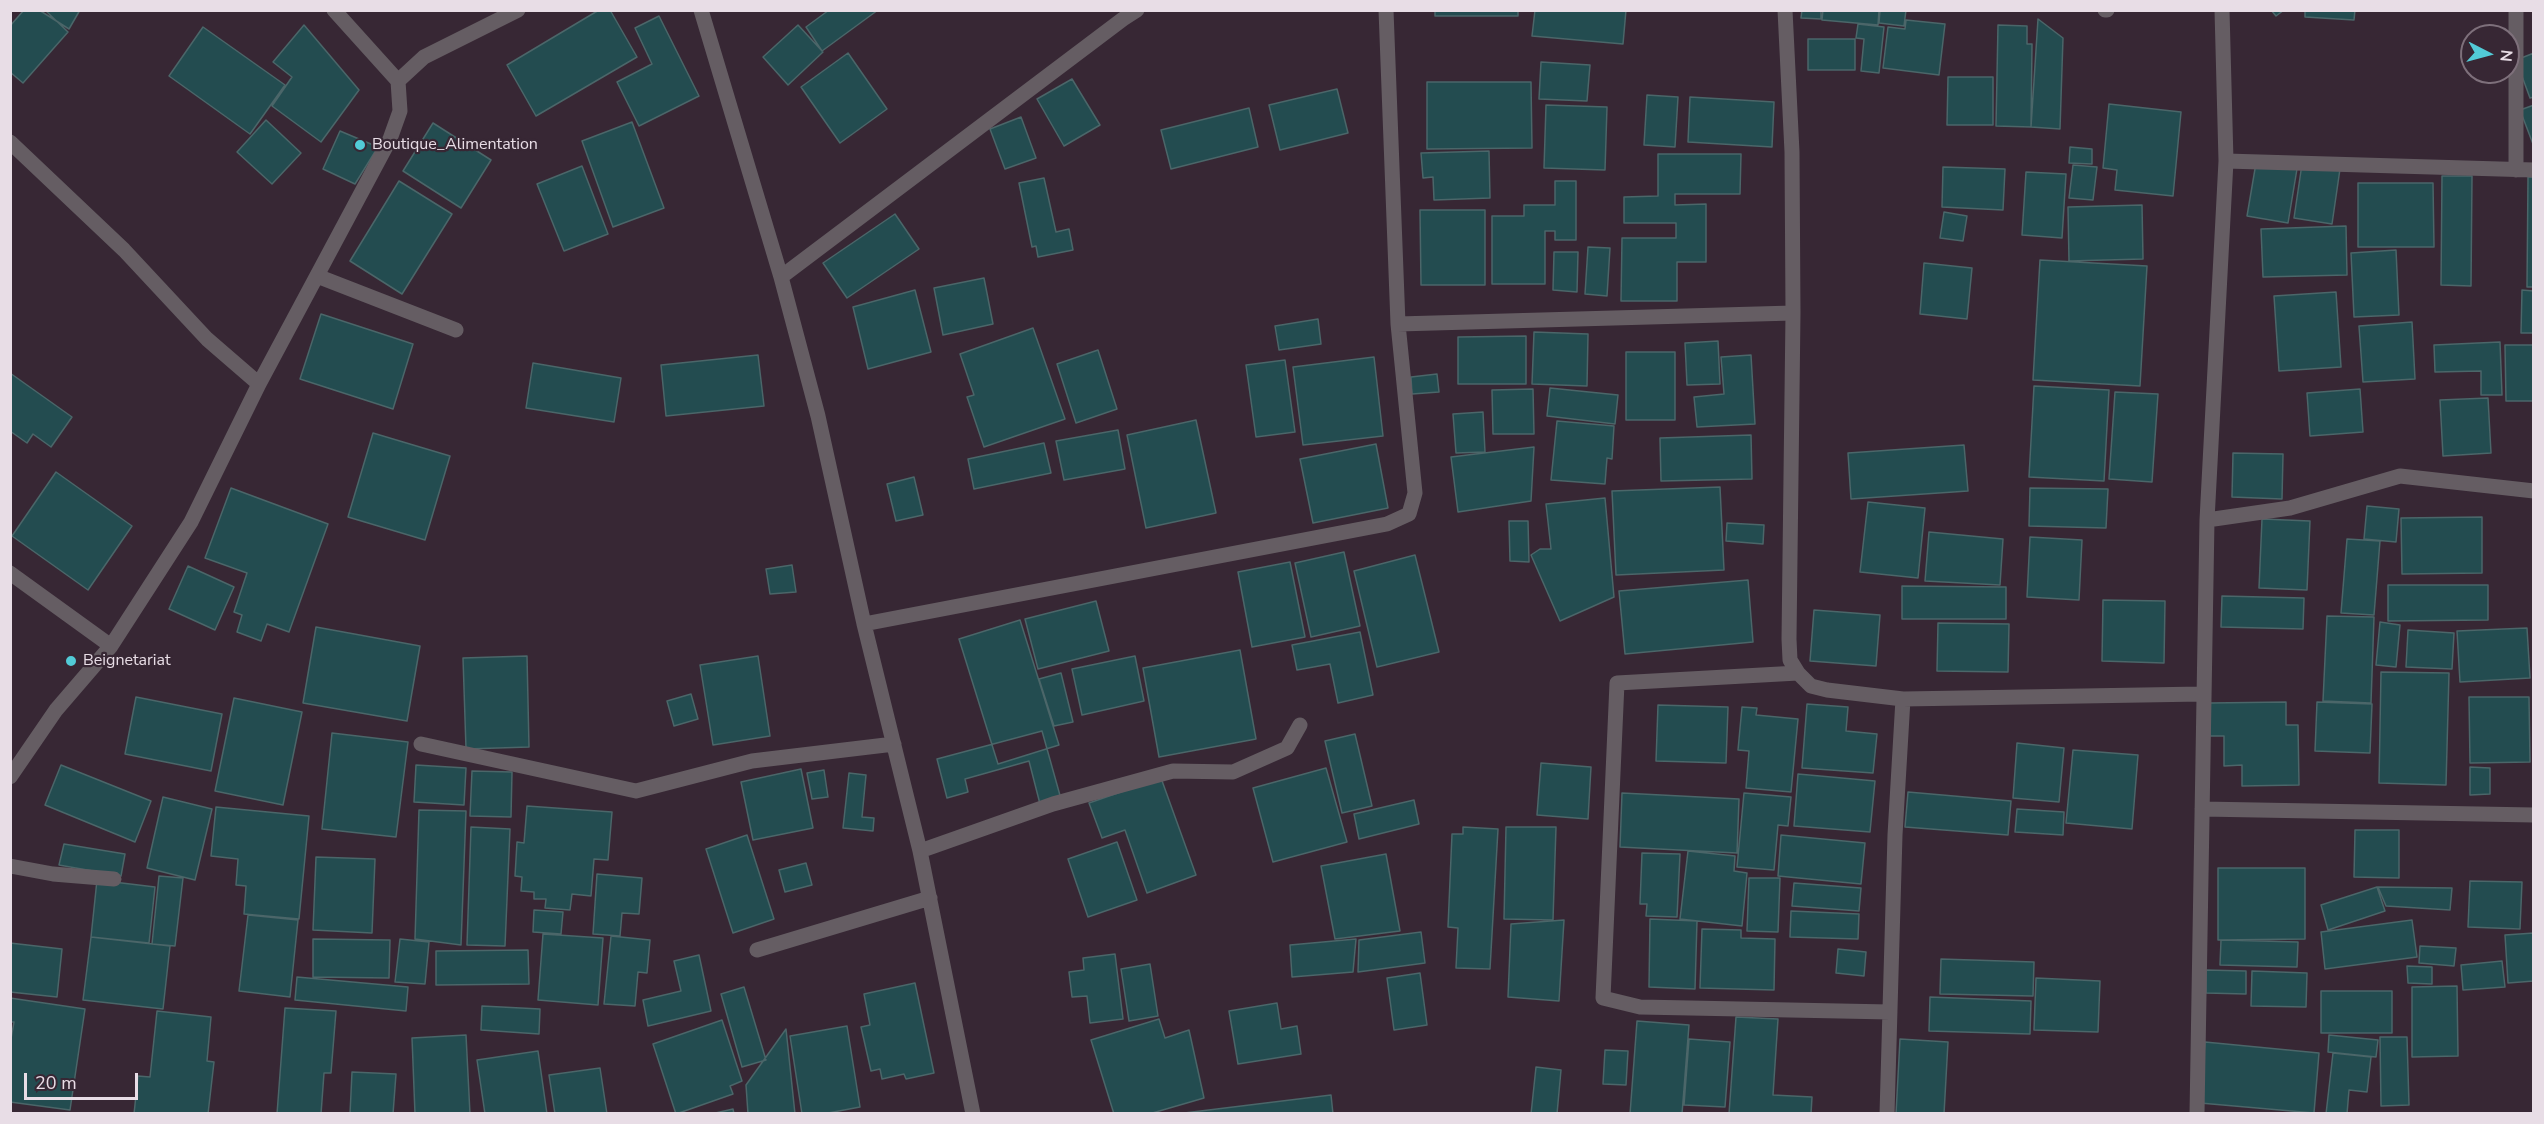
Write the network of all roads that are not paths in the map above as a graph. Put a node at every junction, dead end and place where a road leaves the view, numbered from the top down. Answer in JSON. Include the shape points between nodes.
{"nodes":[{"id":1,"x":334,"y":10,"type":"edge"},
{"id":2,"x":518,"y":10,"type":"edge"},
{"id":3,"x":701,"y":10,"type":"edge"},
{"id":4,"x":1137,"y":10,"type":"edge"},
{"id":5,"x":1386,"y":10,"type":"edge"},
{"id":6,"x":1785,"y":10,"type":"edge"},
{"id":7,"x":2222,"y":10,"type":"edge"},
{"id":8,"x":2516,"y":10,"type":"edge"},
{"id":9,"x":398,"y":81,"type":"junction"},
{"id":10,"x":10,"y":142,"type":"edge"},
{"id":11,"x":2226,"y":161,"type":"junction"},
{"id":12,"x":2516,"y":170,"type":"junction"},
{"id":13,"x":2534,"y":170,"type":"edge"},
{"id":14,"x":316,"y":276,"type":"junction"},
{"id":15,"x":781,"y":277,"type":"junction"},
{"id":16,"x":1793,"y":313,"type":"junction"},
{"id":17,"x":1398,"y":324,"type":"junction"},
{"id":18,"x":456,"y":330,"type":"dead end"},
{"id":19,"x":259,"y":384,"type":"junction"},
{"id":20,"x":2534,"y":491,"type":"edge"},
{"id":21,"x":2207,"y":520,"type":"junction"},
{"id":22,"x":10,"y":573,"type":"edge"},
{"id":23,"x":864,"y":624,"type":"junction"},
{"id":24,"x":111,"y":646,"type":"junction"},
{"id":25,"x":1798,"y":673,"type":"junction"},
{"id":26,"x":2202,"y":694,"type":"junction"},
{"id":27,"x":1903,"y":699,"type":"junction"},
{"id":28,"x":1300,"y":725,"type":"dead end"},
{"id":29,"x":421,"y":744,"type":"dead end"},
{"id":30,"x":894,"y":744,"type":"junction"},
{"id":31,"x":10,"y":777,"type":"edge"},
{"id":32,"x":2202,"y":809,"type":"junction"},
{"id":33,"x":2534,"y":815,"type":"edge"},
{"id":34,"x":920,"y":851,"type":"junction"},
{"id":35,"x":10,"y":866,"type":"edge"},
{"id":36,"x":114,"y":879,"type":"dead end"},
{"id":37,"x":930,"y":898,"type":"junction"},
{"id":38,"x":757,"y":950,"type":"dead end"},
{"id":39,"x":1890,"y":1012,"type":"junction"},
{"id":40,"x":973,"y":1113,"type":"edge"},
{"id":41,"x":1887,"y":1113,"type":"edge"},
{"id":42,"x":2197,"y":1113,"type":"edge"}],
"edges":[{"from":1,"to":9,"type":"street"},
{"from":2,"to":9,"type":"street","via":[[424,57]]},
{"from":3,"to":15,"type":"street"},
{"from":4,"to":15,"type":"street"},
{"from":5,"to":17,"type":"street"},
{"from":6,"to":16,"type":"street","via":[[1792,152]]},
{"from":7,"to":11,"type":"street"},
{"from":8,"to":12,"type":"street"},
{"from":9,"to":14,"type":"street","via":[[400,111],[390,139]]},
{"from":10,"to":19,"type":"street","via":[[124,250],[207,339]]},
{"from":11,"to":12,"type":"street"},
{"from":11,"to":21,"type":"street"},
{"from":12,"to":13,"type":"street"},
{"from":14,"to":18,"type":"street"},
{"from":14,"to":19,"type":"street"},
{"from":15,"to":23,"type":"street","via":[[818,416]]},
{"from":16,"to":17,"type":"street"},
{"from":16,"to":25,"type":"street","via":[[1789,639],[1790,660]]},
{"from":17,"to":23,"type":"street","via":[[1415,493],[1409,514],[1387,524]]},
{"from":19,"to":24,"type":"street","via":[[191,522]]},
{"from":20,"to":21,"type":"street","via":[[2400,476],[2290,508]]},
{"from":21,"to":26,"type":"street"},
{"from":22,"to":24,"type":"street"},
{"from":23,"to":30,"type":"street"},
{"from":24,"to":31,"type":"street","via":[[56,710]]},
{"from":25,"to":27,"type":"street","via":[[1811,686],[1827,690]]},
{"from":25,"to":39,"type":"street","via":[[1617,683],[1603,998],[1640,1007]]},
{"from":26,"to":27,"type":"street"},
{"from":26,"to":32,"type":"street"},
{"from":27,"to":39,"type":"street"},
{"from":28,"to":34,"type":"street","via":[[1287,748],[1233,772],[1173,771],[1053,804]]},
{"from":29,"to":30,"type":"street","via":[[636,791],[752,761]]},
{"from":30,"to":34,"type":"street"},
{"from":32,"to":33,"type":"street"},
{"from":32,"to":42,"type":"street"},
{"from":34,"to":37,"type":"street"},
{"from":35,"to":36,"type":"street"},
{"from":37,"to":38,"type":"street"},
{"from":37,"to":40,"type":"street"},
{"from":39,"to":41,"type":"street"}]}
